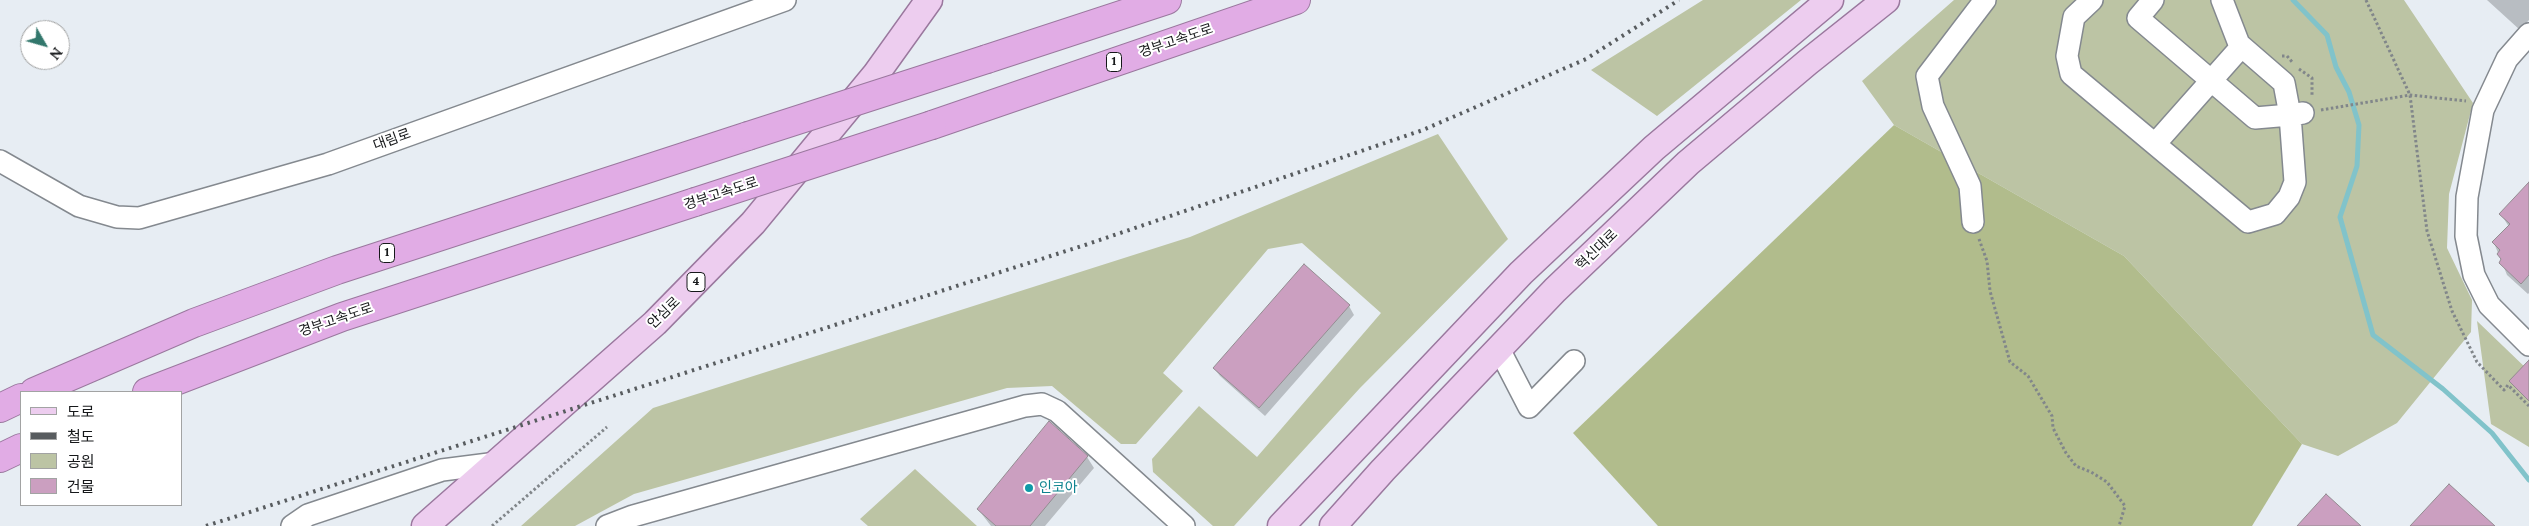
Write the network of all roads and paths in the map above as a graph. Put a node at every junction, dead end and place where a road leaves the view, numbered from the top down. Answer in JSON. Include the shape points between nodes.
{"nodes":[{"id":1,"x":785,"y":0,"type":"edge"},
{"id":2,"x":928,"y":0,"type":"edge"},
{"id":3,"x":1168,"y":0,"type":"edge"},
{"id":4,"x":1296,"y":0,"type":"edge"},
{"id":5,"x":1830,"y":0,"type":"edge"},
{"id":6,"x":1886,"y":0,"type":"edge"},
{"id":7,"x":1985,"y":0,"type":"edge"},
{"id":8,"x":2092,"y":0,"type":"edge"},
{"id":9,"x":2154,"y":0,"type":"edge"},
{"id":10,"x":2222,"y":0,"type":"edge"},
{"id":11,"x":2366,"y":0,"type":"edge"},
{"id":12,"x":2529,"y":34,"type":"edge"},
{"id":13,"x":2241,"y":47,"type":"junction"},
{"id":14,"x":2211,"y":81,"type":"junction"},
{"id":15,"x":2410,"y":95,"type":"junction"},
{"id":16,"x":2487,"y":103,"type":"junction"},
{"id":17,"x":2297,"y":114,"type":"junction"},
{"id":18,"x":2155,"y":144,"type":"junction"},
{"id":19,"x":0,"y":161,"type":"edge"},
{"id":20,"x":1973,"y":222,"type":"joint"},
{"id":21,"x":2529,"y":345,"type":"edge"},
{"id":22,"x":1499,"y":349,"type":"junction"},
{"id":23,"x":1574,"y":361,"type":"dead end"},
{"id":24,"x":36,"y":391,"type":"edge"},
{"id":25,"x":150,"y":391,"type":"edge"},
{"id":26,"x":20,"y":398,"type":"edge"},
{"id":27,"x":2529,"y":406,"type":"edge"},
{"id":28,"x":0,"y":408,"type":"edge"},
{"id":29,"x":607,"y":426,"type":"dead end"},
{"id":30,"x":20,"y":448,"type":"edge"},
{"id":31,"x":0,"y":458,"type":"edge"},
{"id":32,"x":496,"y":463,"type":"junction"},
{"id":33,"x":292,"y":526,"type":"edge"},
{"id":34,"x":425,"y":526,"type":"edge"},
{"id":35,"x":492,"y":526,"type":"edge"},
{"id":36,"x":607,"y":526,"type":"edge"},
{"id":37,"x":1184,"y":526,"type":"edge"},
{"id":38,"x":1281,"y":526,"type":"edge"},
{"id":39,"x":1333,"y":526,"type":"edge"},
{"id":40,"x":2119,"y":526,"type":"edge"}],
"edges":[{"from":1,"to":19,"type":"street","name":"대림로","via":[[328,164],[139,218],[117,217],[79,206]]},
{"from":2,"to":32,"type":"main road","name":"안심로","number":"4","via":[[876,74],[753,224],[655,323]]},
{"from":3,"to":24,"type":"highway","number":"1","bridge":true,"via":[[328,273],[194,323]]},
{"from":4,"to":25,"type":"highway","name":"경부고속도로","number":"1","bridge":true,"via":[[932,125],[342,317]]},
{"from":5,"to":38,"type":"main road","via":[[1654,148],[1521,273]]},
{"from":6,"to":22,"type":"main road","name":"혁신대로","via":[[1688,163],[1554,290]]},
{"from":7,"to":20,"type":"street","via":[[1927,76],[1933,106],[1970,186]]},
{"from":8,"to":18,"type":"street","via":[[2074,17],[2068,56],[2072,74]]},
{"from":9,"to":14,"type":"street","via":[[2138,18]]},
{"from":10,"to":13,"type":"street"},
{"from":11,"to":15,"type":"path"},
{"from":12,"to":16,"type":"street","via":[[2507,59]]},
{"from":13,"to":14,"type":"street"},
{"from":13,"to":17,"type":"street","via":[[2284,83]]},
{"from":14,"to":17,"type":"street","via":[[2255,118]]},
{"from":14,"to":18,"type":"street"},
{"from":15,"to":16,"type":"path"},
{"from":15,"to":17,"type":"path"},
{"from":15,"to":27,"type":"path","via":[[2427,231],[2452,311],[2477,362],[2504,390],[2508,385]]},
{"from":16,"to":21,"type":"street","via":[[2467,197],[2466,236],[2474,275],[2489,305]]},
{"from":17,"to":18,"type":"street","via":[[2295,182],[2289,196],[2275,214],[2248,222]]},
{"from":20,"to":40,"type":"path","via":[[1987,261],[1990,291],[2010,362],[2028,376],[2076,466],[2107,482],[2125,506]]},
{"from":22,"to":23,"type":"street","via":[[1529,407]]},
{"from":22,"to":39,"type":"main road","name":"혁신대로"},
{"from":26,"to":28,"type":"highway"},
{"from":29,"to":35,"type":"path"},
{"from":30,"to":31,"type":"highway"},
{"from":32,"to":33,"type":"street","via":[[442,470],[308,515]]},
{"from":32,"to":34,"type":"main road","name":"안심로","number":"4"},
{"from":36,"to":37,"type":"street","via":[[643,513],[1025,406],[1042,404],[1057,411]]}]}
